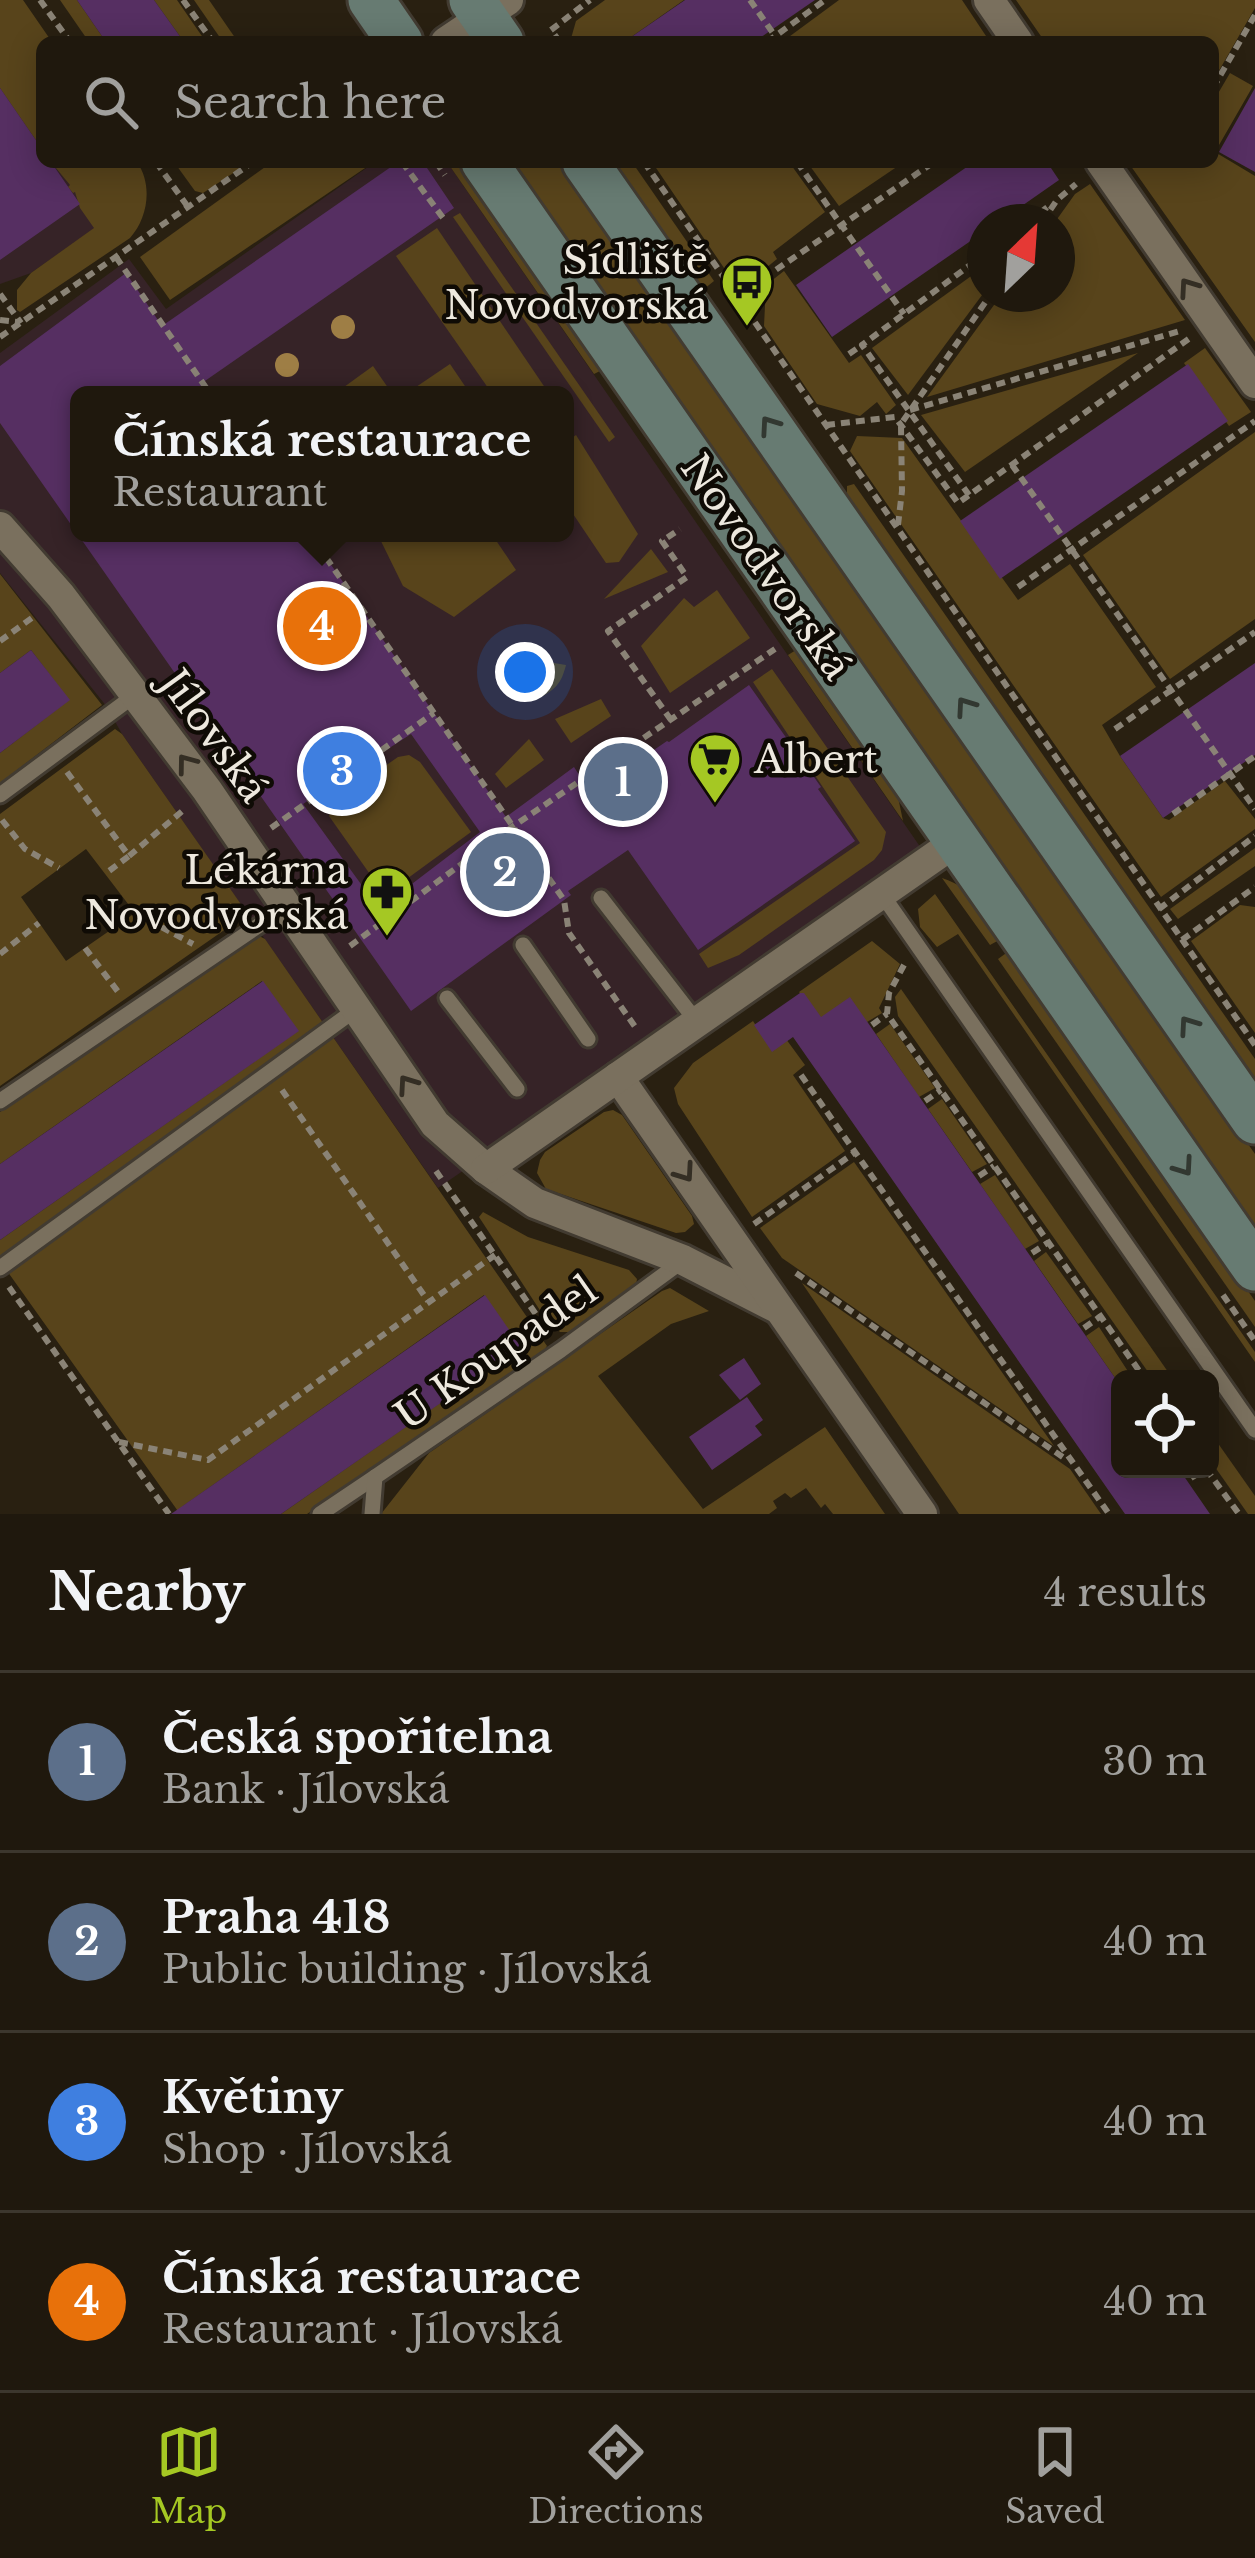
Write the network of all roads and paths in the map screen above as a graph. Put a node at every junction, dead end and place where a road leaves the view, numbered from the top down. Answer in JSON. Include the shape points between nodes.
{"nodes":[{"id":1,"x":40,"y":0,"type":"edge"},
{"id":2,"x":183,"y":0,"type":"edge"},
{"id":3,"x":371,"y":0,"type":"edge"},
{"id":4,"x":590,"y":0,"type":"edge"},
{"id":5,"x":750,"y":0,"type":"edge"},
{"id":6,"x":825,"y":0,"type":"edge"},
{"id":7,"x":989,"y":0,"type":"edge"},
{"id":8,"x":1255,"y":14,"type":"edge"},
{"id":9,"x":491,"y":15,"type":"edge"},
{"id":10,"x":66,"y":36,"type":"edge"},
{"id":11,"x":209,"y":36,"type":"edge"},
{"id":12,"x":396,"y":36,"type":"edge"},
{"id":13,"x":456,"y":36,"type":"edge"},
{"id":14,"x":556,"y":36,"type":"edge"},
{"id":15,"x":775,"y":36,"type":"joint"},
{"id":16,"x":1014,"y":36,"type":"edge"},
{"id":17,"x":1219,"y":77,"type":"edge"},
{"id":18,"x":160,"y":168,"type":"edge"},
{"id":19,"x":244,"y":168,"type":"edge"},
{"id":20,"x":406,"y":168,"type":"edge"},
{"id":21,"x":488,"y":168,"type":"edge"},
{"id":22,"x":589,"y":168,"type":"edge"},
{"id":23,"x":648,"y":168,"type":"edge"},
{"id":24,"x":801,"y":168,"type":"edge"},
{"id":25,"x":925,"y":168,"type":"edge"},
{"id":26,"x":1092,"y":170,"type":"edge"},
{"id":27,"x":1057,"y":200,"type":"junction"},
{"id":28,"x":1052,"y":204,"type":"edge"},
{"id":29,"x":1054,"y":204,"type":"edge"},
{"id":30,"x":188,"y":207,"type":"junction"},
{"id":31,"x":446,"y":223,"type":"dead end"},
{"id":32,"x":841,"y":224,"type":"junction"},
{"id":33,"x":116,"y":256,"type":"junction"},
{"id":34,"x":967,"y":267,"type":"edge"},
{"id":35,"x":0,"y":293,"type":"edge"},
{"id":36,"x":737,"y":296,"type":"junction"},
{"id":37,"x":978,"y":312,"type":"edge"},
{"id":38,"x":904,"y":314,"type":"junction"},
{"id":39,"x":0,"y":320,"type":"edge"},
{"id":40,"x":21,"y":322,"type":"junction"},
{"id":41,"x":1212,"y":322,"type":"junction"},
{"id":42,"x":0,"y":337,"type":"edge"},
{"id":43,"x":862,"y":345,"type":"junction"},
{"id":44,"x":849,"y":354,"type":"dead end"},
{"id":45,"x":1255,"y":383,"type":"edge"},
{"id":46,"x":205,"y":386,"type":"edge"},
{"id":47,"x":909,"y":410,"type":"junction"},
{"id":48,"x":1255,"y":421,"type":"edge"},
{"id":49,"x":902,"y":424,"type":"junction"},
{"id":50,"x":826,"y":425,"type":"junction"},
{"id":51,"x":1012,"y":465,"type":"junction"},
{"id":52,"x":969,"y":495,"type":"junction"},
{"id":53,"x":0,"y":527,"type":"edge"},
{"id":54,"x":680,"y":529,"type":"dead end"},
{"id":55,"x":897,"y":529,"type":"junction"},
{"id":56,"x":315,"y":542,"type":"edge"},
{"id":57,"x":1070,"y":550,"type":"junction"},
{"id":58,"x":1018,"y":587,"type":"dead end"},
{"id":59,"x":61,"y":596,"type":"junction"},
{"id":60,"x":1255,"y":632,"type":"edge"},
{"id":61,"x":0,"y":641,"type":"edge"},
{"id":62,"x":775,"y":649,"type":"dead end"},
{"id":63,"x":1170,"y":690,"type":"junction"},
{"id":64,"x":135,"y":695,"type":"junction"},
{"id":65,"x":434,"y":712,"type":"junction"},
{"id":66,"x":671,"y":720,"type":"junction"},
{"id":67,"x":1114,"y":729,"type":"dead end"},
{"id":68,"x":55,"y":755,"type":"junction"},
{"id":69,"x":1255,"y":756,"type":"edge"},
{"id":70,"x":1231,"y":774,"type":"junction"},
{"id":71,"x":207,"y":790,"type":"junction"},
{"id":72,"x":0,"y":795,"type":"edge"},
{"id":73,"x":1255,"y":808,"type":"edge"},
{"id":74,"x":1173,"y":814,"type":"dead end"},
{"id":75,"x":0,"y":817,"type":"edge"},
{"id":76,"x":512,"y":827,"type":"junction"},
{"id":77,"x":1255,"y":836,"type":"edge"},
{"id":78,"x":957,"y":841,"type":"junction"},
{"id":79,"x":246,"y":845,"type":"junction"},
{"id":80,"x":129,"y":856,"type":"junction"},
{"id":81,"x":59,"y":868,"type":"dead end"},
{"id":82,"x":105,"y":874,"type":"dead end"},
{"id":83,"x":1255,"y":887,"type":"edge"},
{"id":84,"x":881,"y":893,"type":"junction"},
{"id":85,"x":601,"y":898,"type":"dead end"},
{"id":86,"x":286,"y":907,"type":"junction"},
{"id":87,"x":1159,"y":909,"type":"junction"},
{"id":88,"x":135,"y":913,"type":"dead end"},
{"id":89,"x":39,"y":923,"type":"dead end"},
{"id":90,"x":1182,"y":940,"type":"junction"},
{"id":91,"x":523,"y":945,"type":"dead end"},
{"id":92,"x":85,"y":949,"type":"dead end"},
{"id":93,"x":0,"y":954,"type":"edge"},
{"id":94,"x":212,"y":954,"type":"junction"},
{"id":95,"x":907,"y":957,"type":"dead end"},
{"id":96,"x":325,"y":964,"type":"junction"},
{"id":97,"x":447,"y":998,"type":"dead end"},
{"id":98,"x":132,"y":1010,"type":"junction"},
{"id":99,"x":356,"y":1010,"type":"junction"},
{"id":100,"x":887,"y":1014,"type":"junction"},
{"id":101,"x":697,"y":1022,"type":"junction"},
{"id":102,"x":872,"y":1025,"type":"dead end"},
{"id":103,"x":588,"y":1039,"type":"dead end"},
{"id":104,"x":1255,"y":1045,"type":"edge"},
{"id":105,"x":655,"y":1052,"type":"junction"},
{"id":106,"x":269,"y":1073,"type":"junction"},
{"id":107,"x":801,"y":1075,"type":"dead end"},
{"id":108,"x":618,"y":1077,"type":"junction"},
{"id":109,"x":517,"y":1089,"type":"dead end"},
{"id":110,"x":941,"y":1090,"type":"junction"},
{"id":111,"x":0,"y":1101,"type":"edge"},
{"id":112,"x":925,"y":1101,"type":"dead end"},
{"id":113,"x":1255,"y":1121,"type":"edge"},
{"id":114,"x":854,"y":1153,"type":"junction"},
{"id":115,"x":428,"y":1159,"type":"dead end"},
{"id":116,"x":994,"y":1166,"type":"junction"},
{"id":117,"x":486,"y":1169,"type":"junction"},
{"id":118,"x":979,"y":1176,"type":"dead end"},
{"id":119,"x":731,"y":1239,"type":"junction"},
{"id":120,"x":1049,"y":1242,"type":"junction"},
{"id":121,"x":1032,"y":1253,"type":"dead end"},
{"id":122,"x":495,"y":1256,"type":"junction"},
{"id":123,"x":683,"y":1260,"type":"junction"},
{"id":124,"x":1255,"y":1268,"type":"edge"},
{"id":125,"x":0,"y":1271,"type":"edge"},
{"id":126,"x":770,"y":1296,"type":"junction"},
{"id":127,"x":428,"y":1301,"type":"junction"},
{"id":128,"x":1101,"y":1316,"type":"junction"},
{"id":129,"x":1084,"y":1328,"type":"dead end"},
{"id":130,"x":561,"y":1350,"type":"junction"},
{"id":131,"x":1139,"y":1370,"type":"edge"},
{"id":132,"x":1255,"y":1430,"type":"edge"},
{"id":133,"x":118,"y":1442,"type":"junction"},
{"id":134,"x":1075,"y":1465,"type":"junction"},
{"id":135,"x":375,"y":1477,"type":"junction"},
{"id":136,"x":1212,"y":1478,"type":"edge"},
{"id":137,"x":170,"y":1514,"type":"edge"},
{"id":138,"x":320,"y":1514,"type":"edge"},
{"id":139,"x":372,"y":1514,"type":"edge"},
{"id":140,"x":922,"y":1514,"type":"edge"},
{"id":141,"x":1109,"y":1514,"type":"edge"},
{"id":142,"x":1239,"y":1514,"type":"edge"}],
"edges":[{"from":1,"to":10,"type":"path"},
{"from":2,"to":11,"type":"path"},
{"from":3,"to":12,"type":"main road"},
{"from":4,"to":14,"type":"path","via":[[551,30]]},
{"from":5,"to":15,"type":"path"},
{"from":6,"to":15,"type":"path"},
{"from":7,"to":16,"type":"street"},
{"from":8,"to":17,"type":"path"},
{"from":9,"to":13,"type":"street"},
{"from":18,"to":30,"type":"path"},
{"from":19,"to":30,"type":"path"},
{"from":20,"to":31,"type":"path"},
{"from":21,"to":78,"type":"main road","name":"Novodvorská"},
{"from":113,"to":22,"type":"main road","one_way":true},
{"from":23,"to":36,"type":"path"},
{"from":24,"to":32,"type":"path"},
{"from":25,"to":32,"type":"path"},
{"from":26,"to":27,"type":"path"},
{"from":41,"to":26,"type":"street","one_way":true},
{"from":27,"to":28,"type":"path"},
{"from":27,"to":29,"type":"path"},
{"from":30,"to":33,"type":"path"},
{"from":32,"to":36,"type":"path"},
{"from":32,"to":38,"type":"path"},
{"from":33,"to":40,"type":"path"},
{"from":33,"to":46,"type":"path"},
{"from":34,"to":38,"type":"path"},
{"from":35,"to":40,"type":"path"},
{"from":36,"to":50,"type":"path"},
{"from":37,"to":47,"type":"path"},
{"from":38,"to":43,"type":"path"},
{"from":39,"to":40,"type":"path"},
{"from":40,"to":42,"type":"path"},
{"from":41,"to":45,"type":"street"},
{"from":41,"to":47,"type":"path"},
{"from":41,"to":51,"type":"path"},
{"from":43,"to":44,"type":"path"},
{"from":43,"to":47,"type":"path"},
{"from":47,"to":49,"type":"path"},
{"from":47,"to":52,"type":"path"},
{"from":48,"to":57,"type":"path"},
{"from":49,"to":50,"type":"path","via":[[895,418]]},
{"from":49,"to":52,"type":"path","via":[[958,503]]},
{"from":49,"to":55,"type":"path"},
{"from":50,"to":55,"type":"path"},
{"from":51,"to":52,"type":"path"},
{"from":51,"to":57,"type":"path"},
{"from":53,"to":59,"type":"street","name":"Jílovská"},
{"from":54,"to":66,"type":"path","via":[[662,541],[687,577],[608,631]]},
{"from":55,"to":87,"type":"path"},
{"from":56,"to":65,"type":"path"},
{"from":57,"to":58,"type":"path"},
{"from":57,"to":63,"type":"path"},
{"from":59,"to":61,"type":"path"},
{"from":59,"to":64,"type":"street","name":"Jílovská"},
{"from":60,"to":63,"type":"path"},
{"from":62,"to":66,"type":"path"},
{"from":63,"to":67,"type":"path"},
{"from":63,"to":70,"type":"path"},
{"from":64,"to":68,"type":"lane"},
{"from":71,"to":64,"type":"street","name":"Jílovská","one_way":true},
{"from":65,"to":76,"type":"path"},
{"from":65,"to":79,"type":"path"},
{"from":66,"to":76,"type":"path"},
{"from":68,"to":72,"type":"lane"},
{"from":68,"to":80,"type":"path"},
{"from":69,"to":70,"type":"path"},
{"from":70,"to":73,"type":"path"},
{"from":70,"to":74,"type":"path"},
{"from":71,"to":79,"type":"street","name":"Jílovská"},
{"from":71,"to":80,"type":"path"},
{"from":75,"to":81,"type":"path","via":[[25,849]]},
{"from":76,"to":96,"type":"path"},
{"from":76,"to":105,"type":"path","via":[[564,900],[568,933]]},
{"from":77,"to":87,"type":"path"},
{"from":78,"to":84,"type":"street"},
{"from":78,"to":124,"type":"main road","name":"Novodvorská","one_way":true},
{"from":79,"to":86,"type":"street","name":"Jílovská"},
{"from":80,"to":82,"type":"path"},
{"from":83,"to":90,"type":"path"},
{"from":84,"to":101,"type":"street"},
{"from":84,"to":132,"type":"lane"},
{"from":85,"to":101,"type":"lane"},
{"from":86,"to":94,"type":"lane"},
{"from":86,"to":96,"type":"street","name":"Jílovská"},
{"from":87,"to":90,"type":"path"},
{"from":88,"to":94,"type":"path"},
{"from":89,"to":93,"type":"path"},
{"from":90,"to":104,"type":"path"},
{"from":91,"to":103,"type":"lane"},
{"from":92,"to":98,"type":"path"},
{"from":94,"to":98,"type":"lane"},
{"from":95,"to":100,"type":"path"},
{"from":96,"to":99,"type":"street","name":"Jílovská"},
{"from":97,"to":109,"type":"lane"},
{"from":98,"to":111,"type":"lane"},
{"from":99,"to":106,"type":"lane"},
{"from":117,"to":99,"type":"street","name":"Jílovská","one_way":true,"via":[[435,1124]]},
{"from":100,"to":102,"type":"path"},
{"from":100,"to":110,"type":"path"},
{"from":101,"to":105,"type":"street"},
{"from":105,"to":108,"type":"street"},
{"from":106,"to":125,"type":"lane"},
{"from":106,"to":127,"type":"path"},
{"from":107,"to":114,"type":"path"},
{"from":108,"to":117,"type":"street"},
{"from":108,"to":119,"type":"street","name":"Jílovská","one_way":true},
{"from":110,"to":112,"type":"path"},
{"from":110,"to":116,"type":"path"},
{"from":114,"to":119,"type":"path"},
{"from":114,"to":134,"type":"path"},
{"from":115,"to":122,"type":"path"},
{"from":116,"to":118,"type":"path"},
{"from":116,"to":120,"type":"path"},
{"from":117,"to":123,"type":"street","name":"Jílovská","via":[[535,1203]]},
{"from":119,"to":126,"type":"street","name":"Jílovská"},
{"from":120,"to":121,"type":"path"},
{"from":120,"to":128,"type":"path"},
{"from":122,"to":127,"type":"path"},
{"from":122,"to":130,"type":"path"},
{"from":123,"to":126,"type":"street","name":"Jílovská"},
{"from":123,"to":130,"type":"lane","name":"U Koupadel"},
{"from":125,"to":133,"type":"path"},
{"from":126,"to":134,"type":"path","via":[[790,1268]]},
{"from":126,"to":140,"type":"street","name":"Jílovská"},
{"from":127,"to":133,"type":"path","via":[[208,1460]]},
{"from":128,"to":129,"type":"path"},
{"from":128,"to":131,"type":"path"},
{"from":130,"to":135,"type":"lane","name":"U Koupadel"},
{"from":133,"to":137,"type":"path"},
{"from":134,"to":141,"type":"path"},
{"from":135,"to":138,"type":"lane"},
{"from":135,"to":139,"type":"lane","name":"U Koupadel"},
{"from":136,"to":142,"type":"path"}]}
